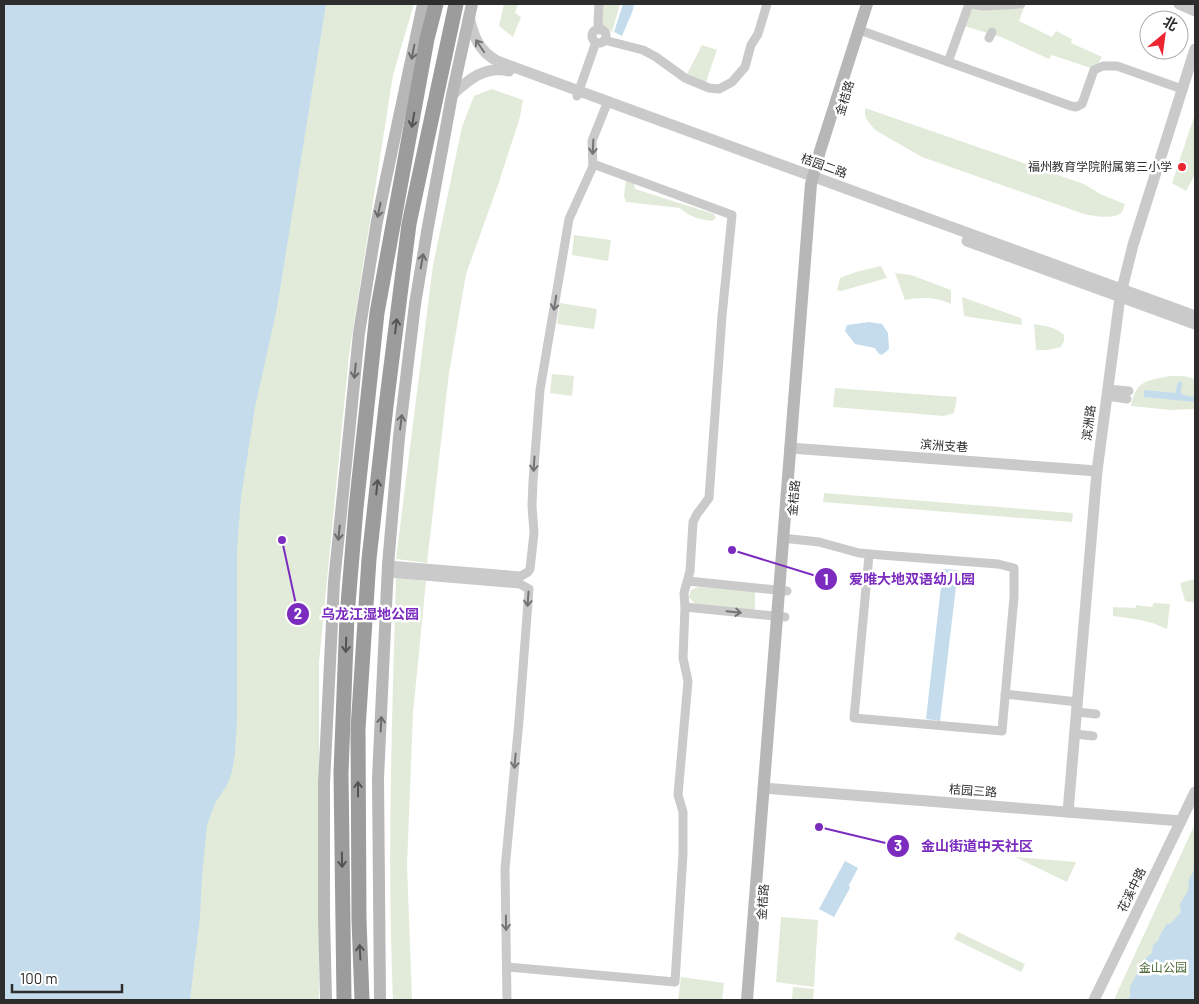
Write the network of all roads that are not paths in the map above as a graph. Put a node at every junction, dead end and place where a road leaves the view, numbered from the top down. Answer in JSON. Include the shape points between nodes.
{"nodes":[{"id":1,"x":423,"y":4,"type":"edge"},
{"id":2,"x":436,"y":4,"type":"edge"},
{"id":3,"x":456,"y":4,"type":"edge"},
{"id":4,"x":599,"y":4,"type":"edge"},
{"id":5,"x":767,"y":4,"type":"edge"},
{"id":6,"x":866,"y":4,"type":"edge"},
{"id":7,"x":874,"y":4,"type":"edge"},
{"id":8,"x":970,"y":4,"type":"edge"},
{"id":9,"x":1021,"y":4,"type":"edge"},
{"id":10,"x":1179,"y":4,"type":"edge"},
{"id":11,"x":470,"y":9,"type":"edge"},
{"id":12,"x":1195,"y":10,"type":"edge"},
{"id":13,"x":865,"y":32,"type":"junction"},
{"id":14,"x":600,"y":41,"type":"junction"},
{"id":15,"x":1195,"y":49,"type":"edge"},
{"id":16,"x":948,"y":62,"type":"junction"},
{"id":17,"x":1182,"y":89,"type":"junction"},
{"id":18,"x":578,"y":93,"type":"junction"},
{"id":19,"x":452,"y":95,"type":"junction"},
{"id":20,"x":607,"y":104,"type":"junction"},
{"id":21,"x":593,"y":164,"type":"junction"},
{"id":22,"x":816,"y":182,"type":"junction"},
{"id":23,"x":1121,"y":293,"type":"junction"},
{"id":24,"x":1195,"y":316,"type":"edge"},
{"id":25,"x":1195,"y":324,"type":"edge"},
{"id":26,"x":1107,"y":393,"type":"junction"},
{"id":27,"x":1128,"y":395,"type":"dead end"},
{"id":28,"x":794,"y":449,"type":"junction"},
{"id":29,"x":1097,"y":471,"type":"junction"},
{"id":30,"x":787,"y":539,"type":"junction"},
{"id":31,"x":870,"y":555,"type":"junction"},
{"id":32,"x":388,"y":569,"type":"junction"},
{"id":33,"x":688,"y":581,"type":"junction"},
{"id":34,"x":782,"y":590,"type":"junction"},
{"id":35,"x":685,"y":607,"type":"junction"},
{"id":36,"x":781,"y":616,"type":"junction"},
{"id":37,"x":1005,"y":694,"type":"junction"},
{"id":38,"x":1078,"y":707,"type":"junction"},
{"id":39,"x":1096,"y":714,"type":"dead end"},
{"id":40,"x":1075,"y":734,"type":"junction"},
{"id":41,"x":1093,"y":736,"type":"dead end"},
{"id":42,"x":767,"y":788,"type":"junction"},
{"id":43,"x":1195,"y":792,"type":"edge"},
{"id":44,"x":1068,"y":812,"type":"junction"},
{"id":45,"x":1181,"y":821,"type":"junction"},
{"id":46,"x":507,"y":968,"type":"junction"},
{"id":47,"x":326,"y":1000,"type":"edge"},
{"id":48,"x":344,"y":1000,"type":"edge"},
{"id":49,"x":362,"y":1000,"type":"edge"},
{"id":50,"x":380,"y":1000,"type":"edge"},
{"id":51,"x":507,"y":1000,"type":"edge"},
{"id":52,"x":747,"y":1000,"type":"edge"},
{"id":53,"x":755,"y":1000,"type":"edge"},
{"id":54,"x":1094,"y":1000,"type":"edge"}],
"edges":[{"from":1,"to":47,"type":"main road","one_way":true,"via":[[377,220],[359,333],[334,582],[324,784]]},
{"from":2,"to":48,"type":"highway","one_way":true,"via":[[377,313],[356,508],[347,616],[341,773]]},
{"from":49,"to":3,"type":"highway","one_way":true,"via":[[358,729],[369,559],[409,224]]},
{"from":4,"to":14,"type":"street","via":[[599,30],[604,33]]},
{"from":5,"to":14,"type":"street","via":[[745,68],[738,77],[719,89],[684,78],[643,50]]},
{"from":6,"to":22,"type":"main road"},
{"from":7,"to":13,"type":"main road","name":"金桔路"},
{"from":8,"to":9,"type":"street"},
{"from":8,"to":16,"type":"street"},
{"from":10,"to":12,"type":"street"},
{"from":18,"to":11,"type":"street","name":"桔园二路","one_way":true,"via":[[491,58],[476,41]]},
{"from":11,"to":19,"type":"main road"},
{"from":13,"to":16,"type":"street"},
{"from":13,"to":22,"type":"main road","name":"金桔路","via":[[824,166]]},
{"from":14,"to":18,"type":"street"},
{"from":15,"to":17,"type":"street","name":"滨洲路"},
{"from":16,"to":17,"type":"street","via":[[1072,106],[1079,106],[1084,101],[1096,68],[1108,65]]},
{"from":17,"to":23,"type":"street","name":"滨洲路"},
{"from":18,"to":19,"type":"street","name":"桔园二路","via":[[497,69],[474,76]]},
{"from":18,"to":20,"type":"street","name":"桔园二路"},
{"from":32,"to":19,"type":"main road","one_way":true,"via":[[415,304]]},
{"from":20,"to":21,"type":"street","one_way":true,"via":[[592,141]]},
{"from":20,"to":22,"type":"street","name":"桔园二路"},
{"from":21,"to":32,"type":"street","one_way":true,"via":[[569,219],[540,390],[530,569],[521,576]]},
{"from":21,"to":33,"type":"street","via":[[732,215],[710,498],[693,522]]},
{"from":22,"to":23,"type":"street","name":"桔园二路"},
{"from":22,"to":28,"type":"main road","name":"金桔路"},
{"from":23,"to":24,"type":"street","name":"桔园二路"},
{"from":23,"to":25,"type":"street","name":"桔园二路"},
{"from":23,"to":26,"type":"street","name":"滨洲路"},
{"from":26,"to":27,"type":"street"},
{"from":26,"to":29,"type":"street","name":"滨洲路"},
{"from":28,"to":29,"type":"street","name":"滨洲支巷"},
{"from":28,"to":30,"type":"main road","name":"金桔路"},
{"from":29,"to":38,"type":"street","name":"滨洲路"},
{"from":30,"to":31,"type":"street","via":[[818,542]]},
{"from":30,"to":34,"type":"main road","name":"金桔路"},
{"from":31,"to":37,"type":"street","via":[[998,564],[1014,568]]},
{"from":31,"to":37,"type":"street","via":[[854,718],[1002,731]]},
{"from":32,"to":46,"type":"street","one_way":true,"via":[[520,584],[529,589],[505,869]]},
{"from":50,"to":32,"type":"main road","one_way":true,"via":[[378,778]]},
{"from":33,"to":34,"type":"street"},
{"from":33,"to":35,"type":"street","via":[[684,593]]},
{"from":34,"to":36,"type":"main road","name":"金桔路"},
{"from":35,"to":36,"type":"street","one_way":true},
{"from":35,"to":46,"type":"street","via":[[683,658],[688,680],[678,795],[683,820],[675,982]]},
{"from":36,"to":42,"type":"main road","name":"金桔路"},
{"from":37,"to":38,"type":"street"},
{"from":38,"to":39,"type":"street"},
{"from":38,"to":40,"type":"street","name":"滨洲路"},
{"from":40,"to":41,"type":"street"},
{"from":40,"to":44,"type":"street","name":"滨洲路"},
{"from":42,"to":44,"type":"street","name":"桔园三路"},
{"from":42,"to":52,"type":"main road"},
{"from":42,"to":53,"type":"main road","name":"金桔路"},
{"from":43,"to":45,"type":"street","name":"花溪中路"},
{"from":44,"to":45,"type":"street","name":"桔园三路"},
{"from":45,"to":54,"type":"street","name":"花溪中路"},
{"from":46,"to":51,"type":"street"}]}
